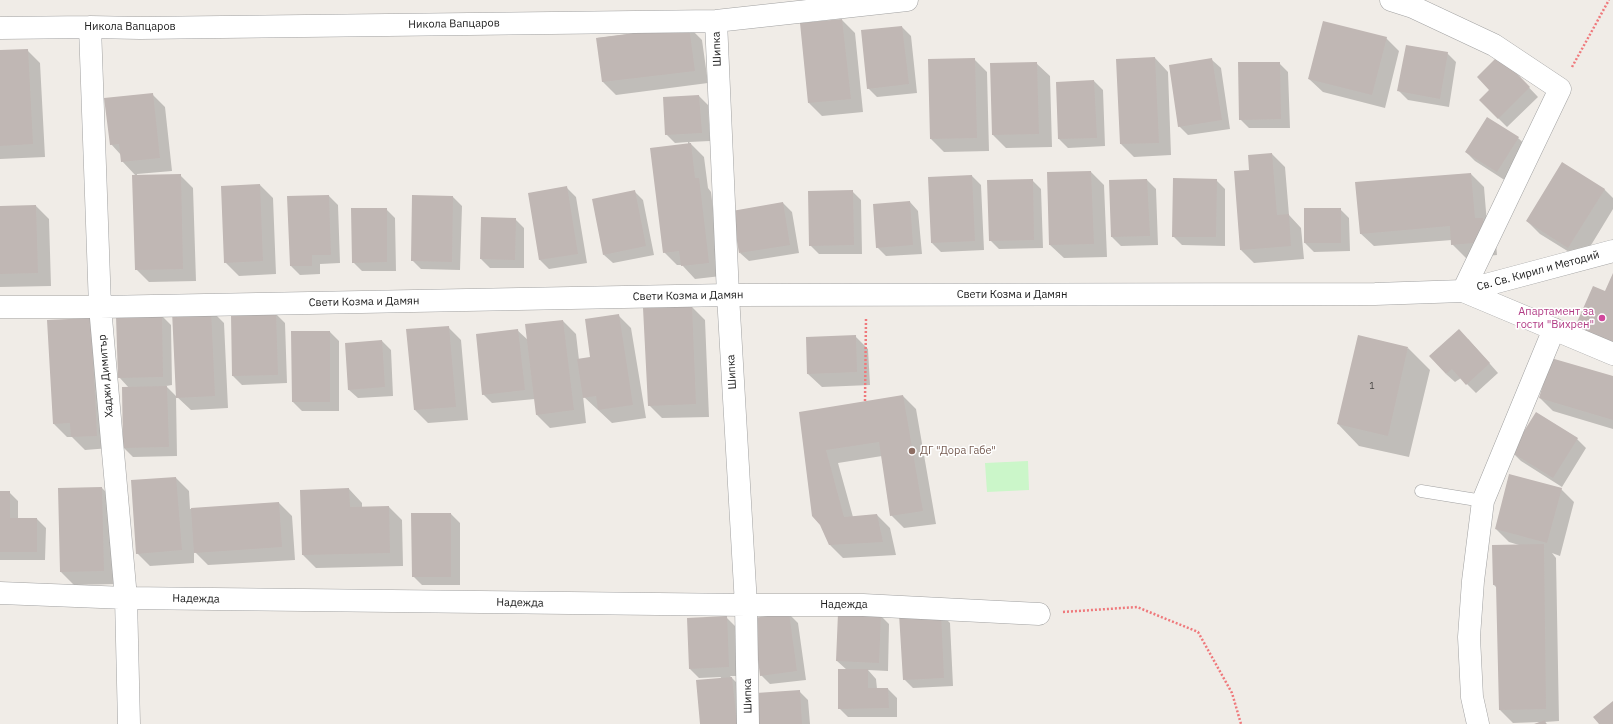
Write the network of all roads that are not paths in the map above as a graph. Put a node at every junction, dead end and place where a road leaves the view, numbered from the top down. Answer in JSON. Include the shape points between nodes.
{"nodes":[{"id":1,"x":907,"y":0,"type":"edge"},
{"id":2,"x":1391,"y":0,"type":"edge"},
{"id":3,"x":716,"y":21,"type":"junction"},
{"id":4,"x":90,"y":27,"type":"junction"},
{"id":5,"x":0,"y":28,"type":"edge"},
{"id":6,"x":1613,"y":251,"type":"edge"},
{"id":7,"x":1463,"y":291,"type":"junction"},
{"id":8,"x":728,"y":295,"type":"junction"},
{"id":9,"x":0,"y":307,"type":"edge"},
{"id":10,"x":100,"y":307,"type":"junction"},
{"id":11,"x":1554,"y":329,"type":"junction"},
{"id":12,"x":1613,"y":354,"type":"edge"},
{"id":13,"x":1421,"y":491,"type":"dead end"},
{"id":14,"x":1483,"y":501,"type":"junction"},
{"id":15,"x":0,"y":593,"type":"edge"},
{"id":16,"x":126,"y":598,"type":"junction"},
{"id":17,"x":746,"y":605,"type":"junction"},
{"id":18,"x":1039,"y":614,"type":"road end"},
{"id":19,"x":129,"y":724,"type":"edge"},
{"id":20,"x":748,"y":724,"type":"edge"},
{"id":21,"x":1478,"y":724,"type":"edge"}],
"edges":[{"from":1,"to":3,"type":"street","name":"Никола Вапцаров"},
{"from":2,"to":7,"type":"street","via":[[1494,45],[1560,88]]},
{"from":3,"to":4,"type":"street","name":"Никола Вапцаров"},
{"from":3,"to":8,"type":"street","name":"Шипка"},
{"from":4,"to":5,"type":"street","name":"Никола Вапцаров"},
{"from":4,"to":10,"type":"street","name":"Хаджи Димитър"},
{"from":6,"to":7,"type":"street","name":"Св. Св. Кирил и Методий"},
{"from":7,"to":8,"type":"street","name":"Свети Козма и Дамян","via":[[1376,294]]},
{"from":7,"to":11,"type":"street"},
{"from":8,"to":10,"type":"street","name":"Свети Козма и Дамян"},
{"from":8,"to":17,"type":"street","name":"Шипка"},
{"from":9,"to":10,"type":"street","name":"Свети Козма и Дамян"},
{"from":10,"to":16,"type":"street","name":"Хаджи Димитър"},
{"from":11,"to":12,"type":"street"},
{"from":11,"to":14,"type":"street"},
{"from":13,"to":14,"type":"lane"},
{"from":14,"to":21,"type":"street","via":[[1469,637],[1472,697]]},
{"from":15,"to":16,"type":"street","name":"Надежда"},
{"from":16,"to":17,"type":"street","name":"Надежда"},
{"from":16,"to":19,"type":"street","name":"Хаджи Димитър"},
{"from":17,"to":18,"type":"street","name":"Надежда","via":[[863,605]]},
{"from":17,"to":20,"type":"street","name":"Шипка"}]}
